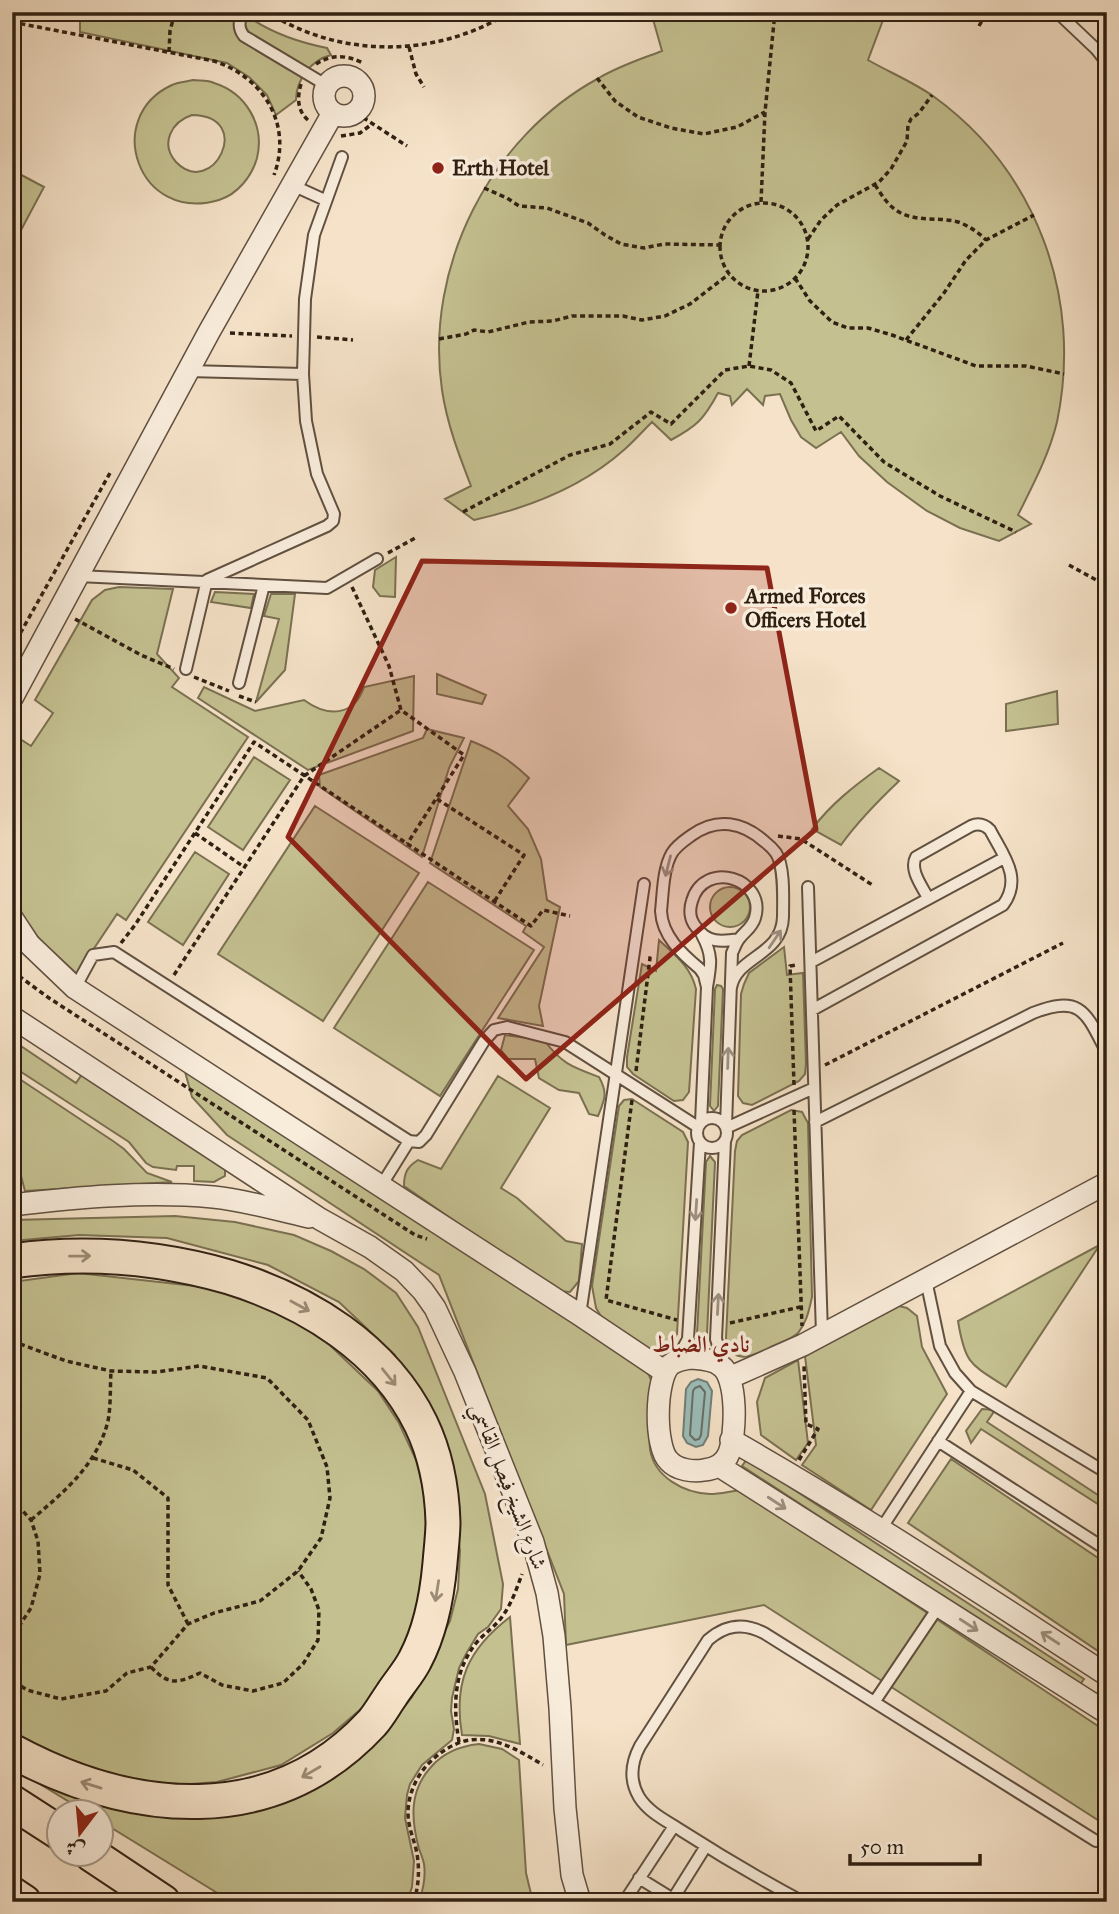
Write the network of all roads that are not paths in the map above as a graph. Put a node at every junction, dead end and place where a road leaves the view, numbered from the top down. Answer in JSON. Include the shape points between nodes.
{"nodes":[{"id":1,"x":244,"y":12,"type":"edge"},
{"id":2,"x":1057,"y":12,"type":"edge"},
{"id":3,"x":1107,"y":63,"type":"edge"},
{"id":4,"x":327,"y":85,"type":"junction"},
{"id":5,"x":333,"y":113,"type":"junction"},
{"id":6,"x":342,"y":157,"type":"dead end"},
{"id":7,"x":282,"y":184,"type":"junction"},
{"id":8,"x":325,"y":200,"type":"junction"},
{"id":9,"x":188,"y":371,"type":"junction"},
{"id":10,"x":303,"y":374,"type":"junction"},
{"id":11,"x":377,"y":559,"type":"road end"},
{"id":12,"x":78,"y":576,"type":"junction"},
{"id":13,"x":207,"y":580,"type":"junction"},
{"id":14,"x":264,"y":585,"type":"junction"},
{"id":15,"x":18,"y":670,"type":"edge"},
{"id":16,"x":182,"y":671,"type":"road end"},
{"id":17,"x":239,"y":683,"type":"dead end"},
{"id":18,"x":12,"y":698,"type":"edge"},
{"id":19,"x":1004,"y":858,"type":"junction"},
{"id":20,"x":643,"y":884,"type":"dead end"},
{"id":21,"x":808,"y":887,"type":"dead end"},
{"id":22,"x":928,"y":898,"type":"junction"},
{"id":23,"x":12,"y":918,"type":"edge"},
{"id":24,"x":702,"y":935,"type":"junction"},
{"id":25,"x":739,"y":939,"type":"junction"},
{"id":26,"x":811,"y":962,"type":"junction"},
{"id":27,"x":707,"y":987,"type":"junction"},
{"id":28,"x":75,"y":988,"type":"junction"},
{"id":29,"x":731,"y":988,"type":"junction"},
{"id":30,"x":812,"y":1010,"type":"junction"},
{"id":31,"x":12,"y":1017,"type":"edge"},
{"id":32,"x":1107,"y":1053,"type":"edge"},
{"id":33,"x":616,"y":1075,"type":"junction"},
{"id":34,"x":814,"y":1088,"type":"junction"},
{"id":35,"x":815,"y":1122,"type":"junction"},
{"id":36,"x":699,"y":1125,"type":"junction"},
{"id":37,"x":726,"y":1127,"type":"junction"},
{"id":38,"x":409,"y":1141,"type":"junction"},
{"id":39,"x":725,"y":1141,"type":"junction"},
{"id":40,"x":700,"y":1142,"type":"junction"},
{"id":41,"x":234,"y":1163,"type":"junction"},
{"id":42,"x":1107,"y":1183,"type":"edge"},
{"id":43,"x":381,"y":1186,"type":"junction"},
{"id":44,"x":216,"y":1197,"type":"junction"},
{"id":45,"x":12,"y":1205,"type":"edge"},
{"id":46,"x":320,"y":1219,"type":"junction"},
{"id":47,"x":12,"y":1261,"type":"edge"},
{"id":48,"x":926,"y":1280,"type":"junction"},
{"id":49,"x":580,"y":1315,"type":"junction"},
{"id":50,"x":822,"y":1334,"type":"junction"},
{"id":51,"x":668,"y":1368,"type":"junction"},
{"id":52,"x":728,"y":1374,"type":"junction"},
{"id":53,"x":971,"y":1391,"type":"junction"},
{"id":54,"x":731,"y":1440,"type":"junction"},
{"id":55,"x":938,"y":1441,"type":"junction"},
{"id":56,"x":719,"y":1466,"type":"junction"},
{"id":57,"x":1107,"y":1474,"type":"edge"},
{"id":58,"x":881,"y":1529,"type":"junction"},
{"id":59,"x":1107,"y":1550,"type":"edge"},
{"id":60,"x":939,"y":1606,"type":"junction"},
{"id":61,"x":1107,"y":1675,"type":"edge"},
{"id":62,"x":875,"y":1701,"type":"junction"},
{"id":63,"x":1107,"y":1713,"type":"edge"},
{"id":64,"x":12,"y":1751,"type":"edge"},
{"id":65,"x":12,"y":1802,"type":"edge"},
{"id":66,"x":46,"y":1824,"type":"edge"},
{"id":67,"x":674,"y":1826,"type":"junction"},
{"id":68,"x":1097,"y":1841,"type":"dead end"},
{"id":69,"x":706,"y":1846,"type":"junction"},
{"id":70,"x":112,"y":1868,"type":"edge"},
{"id":71,"x":639,"y":1878,"type":"junction"},
{"id":72,"x":12,"y":1894,"type":"edge"},
{"id":73,"x":672,"y":1901,"type":"edge"},
{"id":74,"x":24,"y":1902,"type":"edge"},
{"id":75,"x":163,"y":1902,"type":"edge"},
{"id":76,"x":580,"y":1902,"type":"edge"},
{"id":77,"x":624,"y":1902,"type":"edge"},
{"id":78,"x":803,"y":1902,"type":"edge"}],
"edges":[{"from":1,"to":4,"type":"lane","via":[[239,23],[244,36]]},
{"from":2,"to":3,"type":"lane"},
{"from":4,"to":5,"type":"street","via":[[324,103]]},
{"from":4,"to":5,"type":"street","via":[[346,75],[362,86],[364,99],[356,113],[346,117]]},
{"from":5,"to":7,"type":"street"},
{"from":6,"to":8,"type":"lane"},
{"from":7,"to":8,"type":"lane"},
{"from":7,"to":9,"type":"street"},
{"from":8,"to":10,"type":"lane","via":[[314,235],[305,299]]},
{"from":9,"to":10,"type":"lane"},
{"from":9,"to":12,"type":"street"},
{"from":10,"to":13,"type":"lane","via":[[306,421],[333,521]]},
{"from":11,"to":14,"type":"lane","via":[[327,587]]},
{"from":12,"to":13,"type":"lane"},
{"from":12,"to":15,"type":"street"},
{"from":13,"to":14,"type":"lane"},
{"from":13,"to":16,"type":"lane"},
{"from":14,"to":17,"type":"lane"},
{"from":15,"to":18,"type":"street"},
{"from":19,"to":22,"type":"lane"},
{"from":19,"to":22,"type":"lane","via":[[990,830],[981,824],[971,825],[914,861]]},
{"from":19,"to":30,"type":"lane","via":[[1013,883],[997,910]]},
{"from":20,"to":33,"type":"lane"},
{"from":21,"to":26,"type":"lane"},
{"from":22,"to":26,"type":"lane"},
{"from":23,"to":28,"type":"street","via":[[29,944]]},
{"from":24,"to":25,"type":"lane","via":[[720,943]]},
{"from":24,"to":25,"type":"lane","via":[[690,908],[694,893],[705,882],[734,878],[755,900],[756,915]]},
{"from":24,"to":27,"type":"lane","via":[[710,949]]},
{"from":25,"to":29,"type":"lane","via":[[732,953]]},
{"from":26,"to":30,"type":"lane"},
{"from":29,"to":27,"type":"lane","one_way":true,"via":[[738,971],[774,943],[782,928],[777,854],[762,838],[733,824],[702,828],[678,845],[668,861],[663,927],[700,969]]},
{"from":27,"to":36,"type":"lane"},
{"from":28,"to":38,"type":"lane","via":[[93,955],[114,952]]},
{"from":28,"to":43,"type":"street"},
{"from":37,"to":29,"type":"lane","one_way":true},
{"from":30,"to":34,"type":"lane"},
{"from":31,"to":41,"type":"street","name":"شارع الشيخ فيصل القاسمي"},
{"from":32,"to":35,"type":"lane","via":[[1090,1020],[1078,1009],[1063,1004],[1044,1008]]},
{"from":33,"to":36,"type":"lane"},
{"from":33,"to":38,"type":"lane","via":[[565,1042],[507,1027],[494,1030],[426,1135],[419,1142]]},
{"from":33,"to":49,"type":"lane"},
{"from":34,"to":35,"type":"lane"},
{"from":34,"to":37,"type":"lane"},
{"from":35,"to":50,"type":"lane"},
{"from":36,"to":37,"type":"lane","via":[[712,1118]]},
{"from":36,"to":40,"type":"lane"},
{"from":37,"to":39,"type":"lane"},
{"from":38,"to":43,"type":"lane"},
{"from":39,"to":40,"type":"lane","via":[[711,1148]]},
{"from":52,"to":39,"type":"lane","one_way":true,"via":[[716,1339]]},
{"from":40,"to":51,"type":"lane","one_way":true,"via":[[688,1339]]},
{"from":41,"to":44,"type":"street","via":[[227,1186]]},
{"from":41,"to":46,"type":"street","name":"شارع الشيخ فيصل القاسمي"},
{"from":42,"to":48,"type":"street"},
{"from":43,"to":49,"type":"street"},
{"from":44,"to":45,"type":"street","name":"شارع الشيخ فيصل القاسمي","via":[[125,1195]]},
{"from":44,"to":46,"type":"street","name":"شارع الشيخ فيصل القاسمي"},
{"from":46,"to":76,"type":"street","name":"شارع الشيخ فيصل القاسمي","via":[[404,1271],[435,1308],[532,1538],[554,1636],[572,1875]]},
{"from":47,"to":64,"type":"highway","one_way":true,"via":[[89,1255],[198,1268],[260,1287],[340,1330],[377,1361],[421,1425],[436,1466],[443,1522],[438,1593],[415,1661],[374,1721],[324,1765],[301,1778],[246,1797],[189,1802],[128,1795],[65,1777]]},
{"from":48,"to":50,"type":"street"},
{"from":48,"to":53,"type":"lane","via":[[940,1346]]},
{"from":49,"to":51,"type":"street"},
{"from":50,"to":52,"type":"street"},
{"from":51,"to":52,"type":"street","via":[[683,1359],[699,1359],[715,1362]]},
{"from":51,"to":56,"type":"street","via":[[659,1402],[662,1450],[669,1462],[692,1471]]},
{"from":52,"to":54,"type":"street","via":[[733,1387]]},
{"from":53,"to":55,"type":"lane"},
{"from":53,"to":57,"type":"lane"},
{"from":54,"to":56,"type":"street","via":[[729,1453]]},
{"from":54,"to":58,"type":"street"},
{"from":55,"to":58,"type":"lane"},
{"from":55,"to":59,"type":"lane"},
{"from":56,"to":60,"type":"street","one_way":true},
{"from":61,"to":58,"type":"street","one_way":true},
{"from":60,"to":62,"type":"lane"},
{"from":60,"to":63,"type":"street","one_way":true},
{"from":62,"to":67,"type":"lane","via":[[755,1628],[735,1626],[716,1633],[640,1746],[632,1767],[640,1800]]},
{"from":62,"to":68,"type":"lane"},
{"from":65,"to":66,"type":"highway"},
{"from":67,"to":69,"type":"lane"},
{"from":67,"to":71,"type":"lane"},
{"from":69,"to":73,"type":"lane"},
{"from":69,"to":78,"type":"lane"},
{"from":70,"to":75,"type":"highway"},
{"from":71,"to":73,"type":"lane"},
{"from":71,"to":77,"type":"lane"},
{"from":72,"to":74,"type":"highway"}]}
